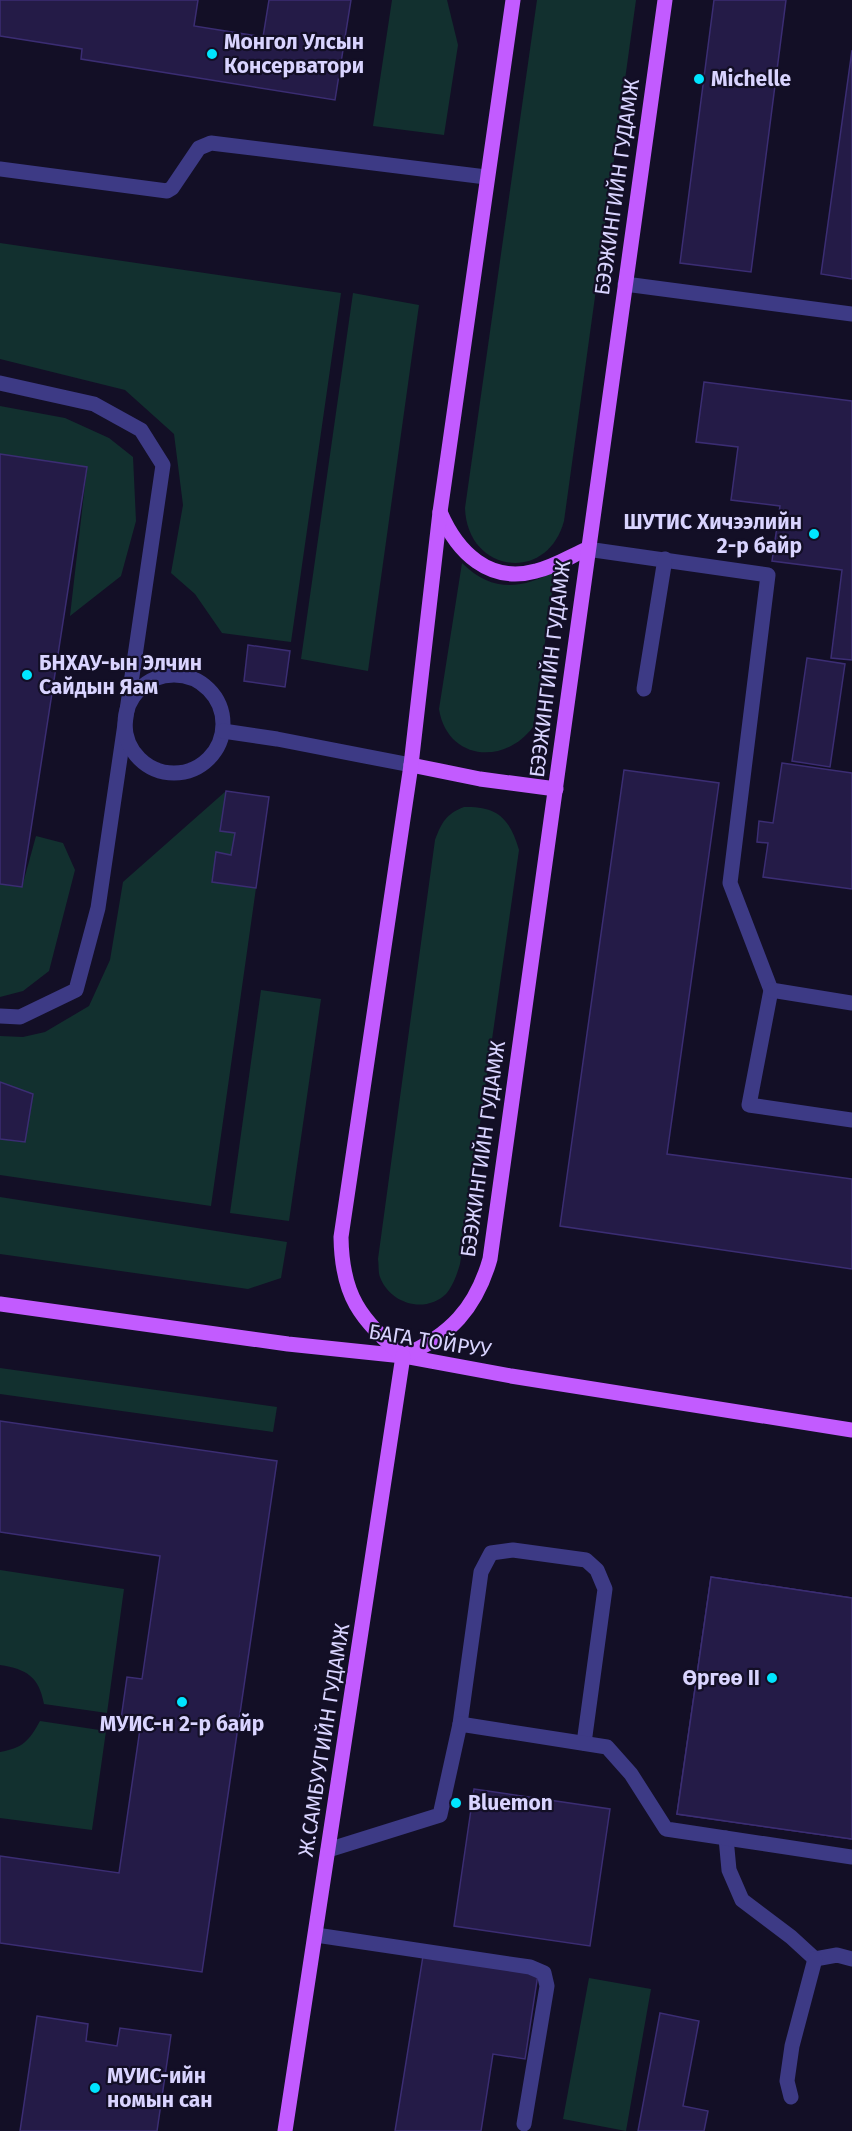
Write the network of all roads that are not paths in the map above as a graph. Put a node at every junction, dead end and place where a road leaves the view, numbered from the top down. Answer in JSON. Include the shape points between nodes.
{"nodes":[{"id":1,"x":513,"y":0,"type":"edge"},
{"id":2,"x":665,"y":0,"type":"edge"},
{"id":3,"x":0,"y":169,"type":"edge"},
{"id":4,"x":486,"y":177,"type":"junction"},
{"id":5,"x":625,"y":284,"type":"junction"},
{"id":6,"x":852,"y":314,"type":"edge"},
{"id":7,"x":0,"y":383,"type":"edge"},
{"id":8,"x":440,"y":512,"type":"junction"},
{"id":9,"x":587,"y":549,"type":"junction"},
{"id":10,"x":664,"y":559,"type":"junction"},
{"id":11,"x":644,"y":688,"type":"dead end"},
{"id":12,"x":125,"y":717,"type":"junction"},
{"id":13,"x":223,"y":731,"type":"junction"},
{"id":14,"x":411,"y":765,"type":"junction"},
{"id":15,"x":556,"y":789,"type":"junction"},
{"id":16,"x":771,"y":990,"type":"junction"},
{"id":17,"x":852,"y":1002,"type":"edge"},
{"id":18,"x":0,"y":1016,"type":"edge"},
{"id":19,"x":852,"y":1120,"type":"edge"},
{"id":20,"x":0,"y":1304,"type":"edge"},
{"id":21,"x":403,"y":1356,"type":"junction"},
{"id":22,"x":852,"y":1430,"type":"edge"},
{"id":23,"x":460,"y":1724,"type":"junction"},
{"id":24,"x":584,"y":1743,"type":"junction"},
{"id":25,"x":726,"y":1838,"type":"junction"},
{"id":26,"x":328,"y":1850,"type":"junction"},
{"id":27,"x":852,"y":1857,"type":"edge"},
{"id":28,"x":316,"y":1935,"type":"junction"},
{"id":29,"x":815,"y":1959,"type":"junction"},
{"id":30,"x":852,"y":1959,"type":"edge"},
{"id":31,"x":791,"y":2097,"type":"dead end"},
{"id":32,"x":524,"y":2124,"type":"dead end"},
{"id":33,"x":285,"y":2131,"type":"edge"}],
"edges":[{"from":1,"to":4,"type":"main road"},
{"from":2,"to":5,"type":"main road","name":"БЭЭЖИНГИЙН ГУДАМЖ"},
{"from":3,"to":4,"type":"street","via":[[167,191],[199,148],[211,143]]},
{"from":4,"to":8,"type":"main road"},
{"from":5,"to":6,"type":"street"},
{"from":5,"to":9,"type":"main road","name":"БЭЭЖИНГИЙН ГУДАМЖ"},
{"from":7,"to":12,"type":"street","via":[[94,404],[141,430],[163,465]]},
{"from":8,"to":9,"type":"main road","via":[[453,537],[470,557],[507,574],[539,571]]},
{"from":8,"to":14,"type":"main road"},
{"from":9,"to":10,"type":"street"},
{"from":9,"to":15,"type":"main road","name":"БЭЭЖИНГИЙН ГУДАМЖ"},
{"from":10,"to":11,"type":"street"},
{"from":10,"to":16,"type":"street","via":[[768,575],[730,883]]},
{"from":12,"to":13,"type":"street","via":[[132,699],[144,685],[162,676],[181,675],[199,681],[214,694],[222,712]]},
{"from":12,"to":13,"type":"street","via":[[126,737],[135,754],[149,767],[167,774],[187,773],[204,764],[217,750]]},
{"from":12,"to":18,"type":"street","via":[[98,908],[76,990],[20,1017]]},
{"from":13,"to":14,"type":"street"},
{"from":14,"to":15,"type":"main road"},
{"from":14,"to":21,"type":"main road","via":[[342,1237],[342,1257],[357,1307],[366,1321]]},
{"from":15,"to":21,"type":"main road","name":"БЭЭЖИНГИЙН ГУДАМЖ","via":[[487,1267],[460,1320]]},
{"from":16,"to":17,"type":"street"},
{"from":16,"to":19,"type":"street","via":[[749,1105]]},
{"from":20,"to":21,"type":"main road","name":"БАГА ТОЙРУУ"},
{"from":21,"to":22,"type":"main road","name":"БАГА ТОЙРУУ"},
{"from":21,"to":26,"type":"main road","name":"Ж.САМБУУГИЙН ГУДАМЖ"},
{"from":23,"to":24,"type":"street"},
{"from":23,"to":24,"type":"street","via":[[481,1572],[490,1553],[513,1550],[586,1560],[597,1570],[605,1589]]},
{"from":23,"to":26,"type":"street","via":[[440,1815]]},
{"from":24,"to":25,"type":"street","via":[[607,1747],[631,1774],[666,1829]]},
{"from":25,"to":27,"type":"street"},
{"from":25,"to":29,"type":"street","via":[[729,1870],[742,1900]]},
{"from":26,"to":28,"type":"main road","name":"Ж.САМБУУГИЙН ГУДАМЖ"},
{"from":28,"to":32,"type":"street","via":[[530,1967],[544,1973],[547,1986]]},
{"from":28,"to":33,"type":"main road","name":"Ж.САМБУУГИЙН ГУДАМЖ"},
{"from":29,"to":30,"type":"street","via":[[837,1955]]},
{"from":29,"to":31,"type":"street","via":[[792,2046],[787,2081]]}]}
